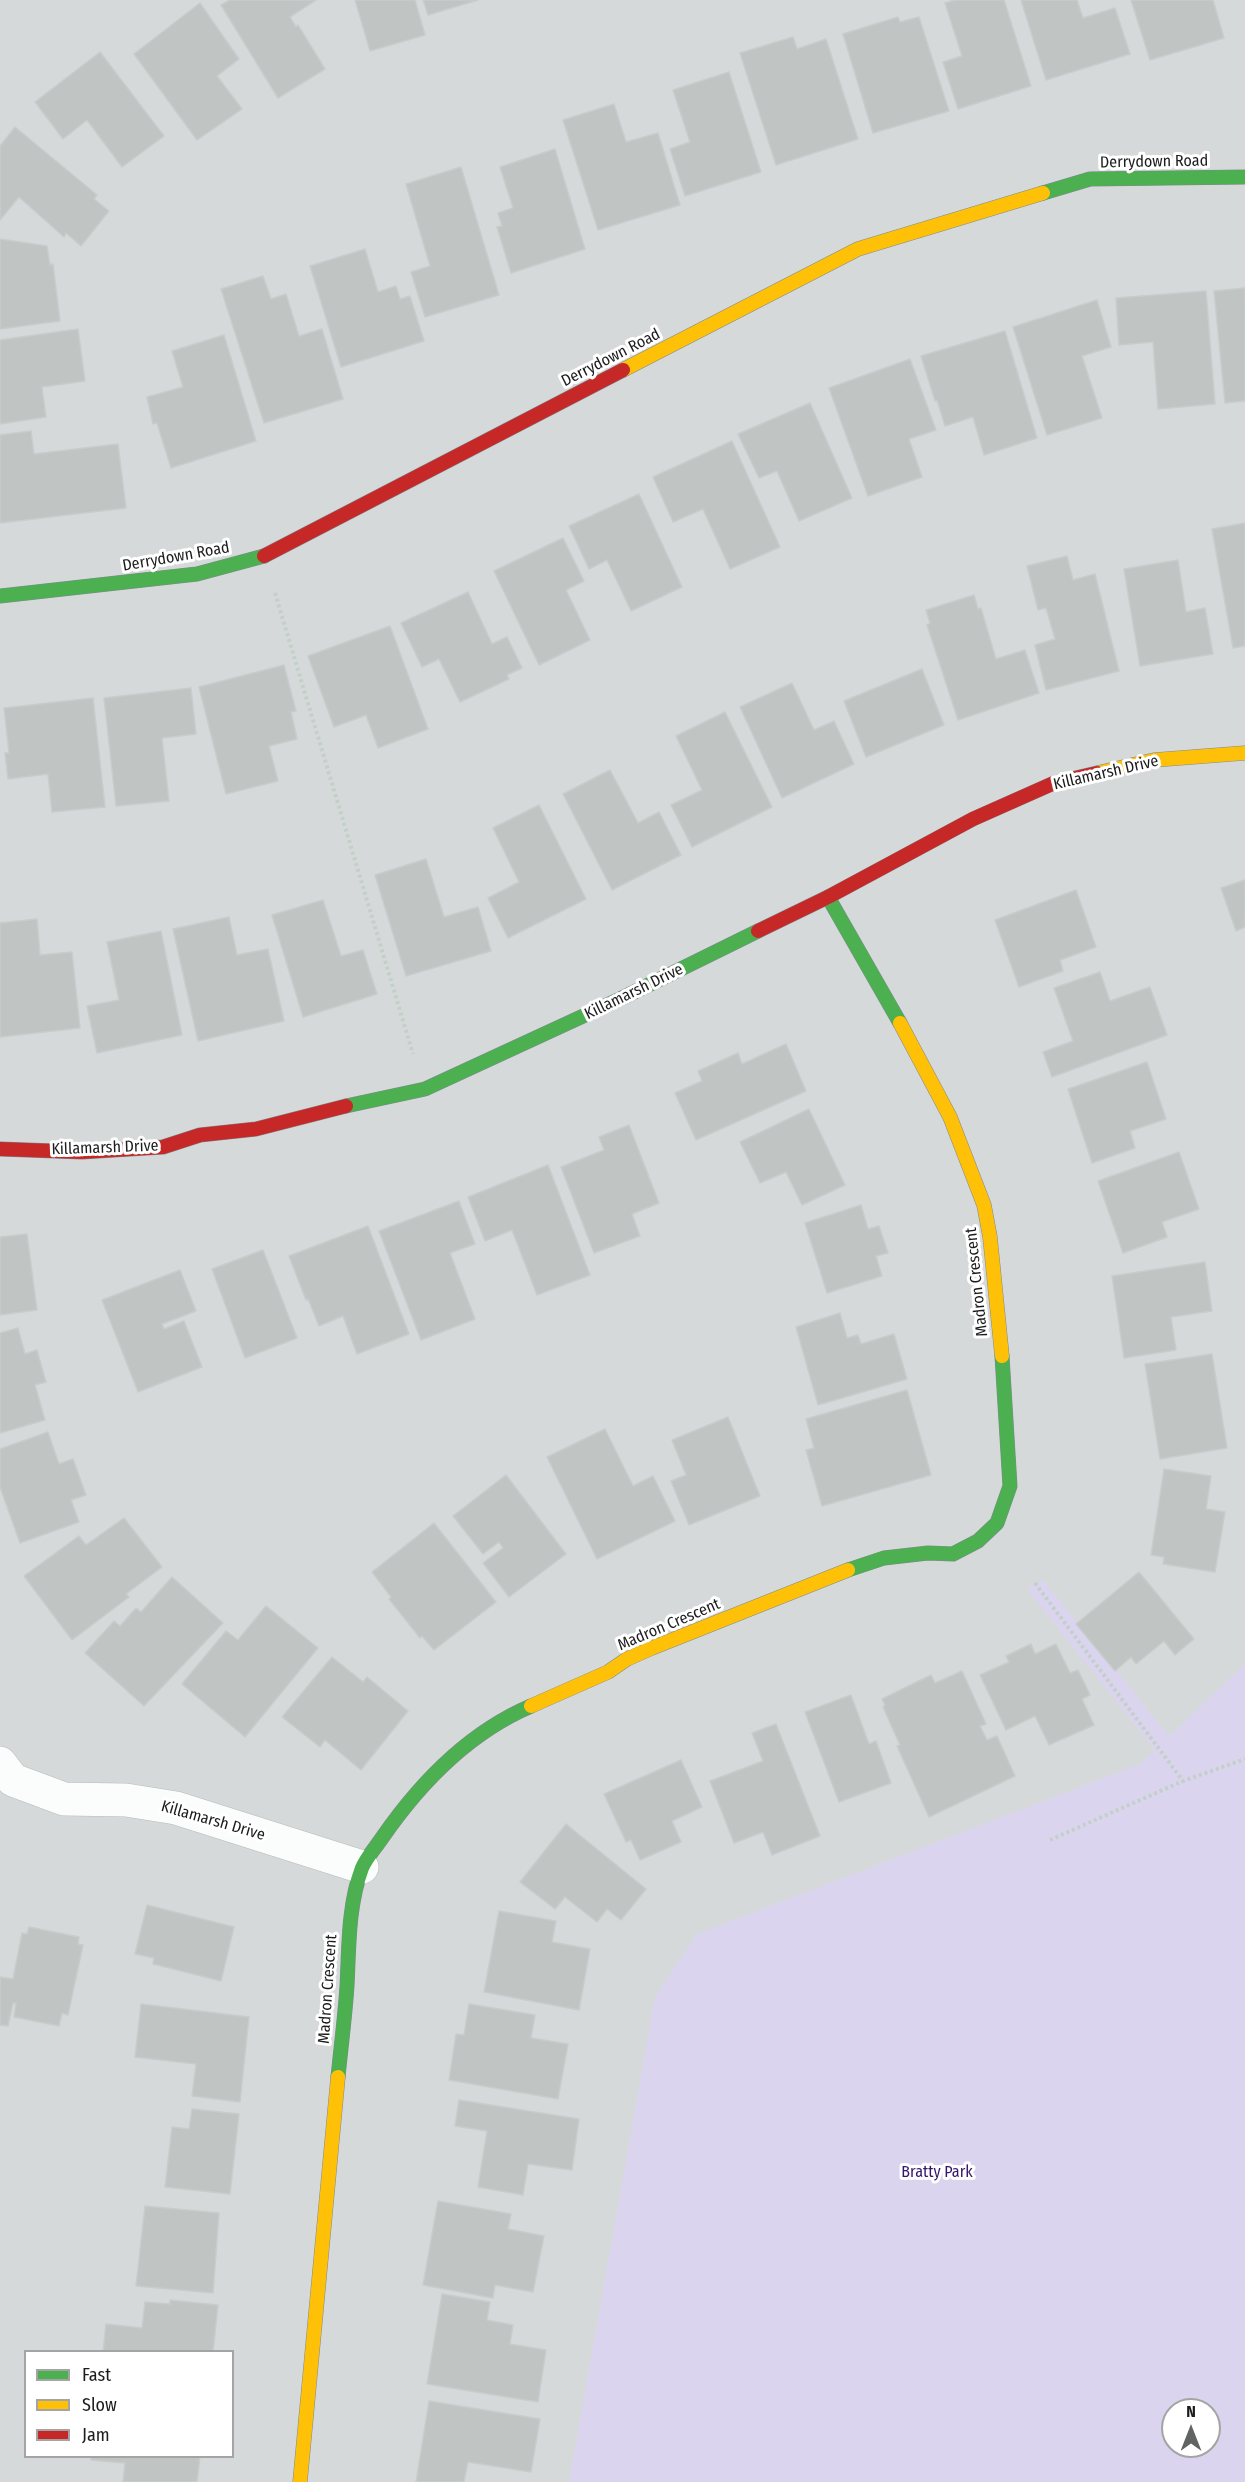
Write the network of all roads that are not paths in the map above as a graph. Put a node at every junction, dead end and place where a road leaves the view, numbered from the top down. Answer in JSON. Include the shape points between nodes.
{"nodes":[{"id":1,"x":1245,"y":177,"type":"edge"},
{"id":2,"x":0,"y":596,"type":"edge"},
{"id":3,"x":1245,"y":753,"type":"edge"},
{"id":4,"x":828,"y":897,"type":"junction"},
{"id":5,"x":0,"y":1149,"type":"edge"},
{"id":6,"x":0,"y":1763,"type":"edge"},
{"id":7,"x":362,"y":1867,"type":"junction"},
{"id":8,"x":300,"y":2482,"type":"edge"}],
"edges":[{"from":1,"to":2,"type":"street","name":"Derrydown Road","via":[[1090,179],[858,249],[264,556],[197,574]]},
{"from":3,"to":4,"type":"street","name":"Killamarsh Drive","via":[[1154,760],[1054,783],[973,819]]},
{"from":4,"to":5,"type":"street","name":"Killamarsh Drive","via":[[425,1089],[256,1129],[200,1135],[163,1147],[82,1152]]},
{"from":4,"to":7,"type":"street","name":"Madron Crescent","via":[[924,1065],[950,1117],[984,1205],[1006,1392],[1010,1486],[997,1523],[978,1541],[953,1554],[884,1558],[847,1570],[652,1648],[514,1713],[451,1756],[432,1774]]},
{"from":6,"to":7,"type":"street","name":"Killamarsh Drive","via":[[13,1780],[64,1799],[126,1800],[176,1808]]},
{"from":7,"to":8,"type":"street","name":"Madron Crescent","via":[[348,1935],[347,1985]]}]}
